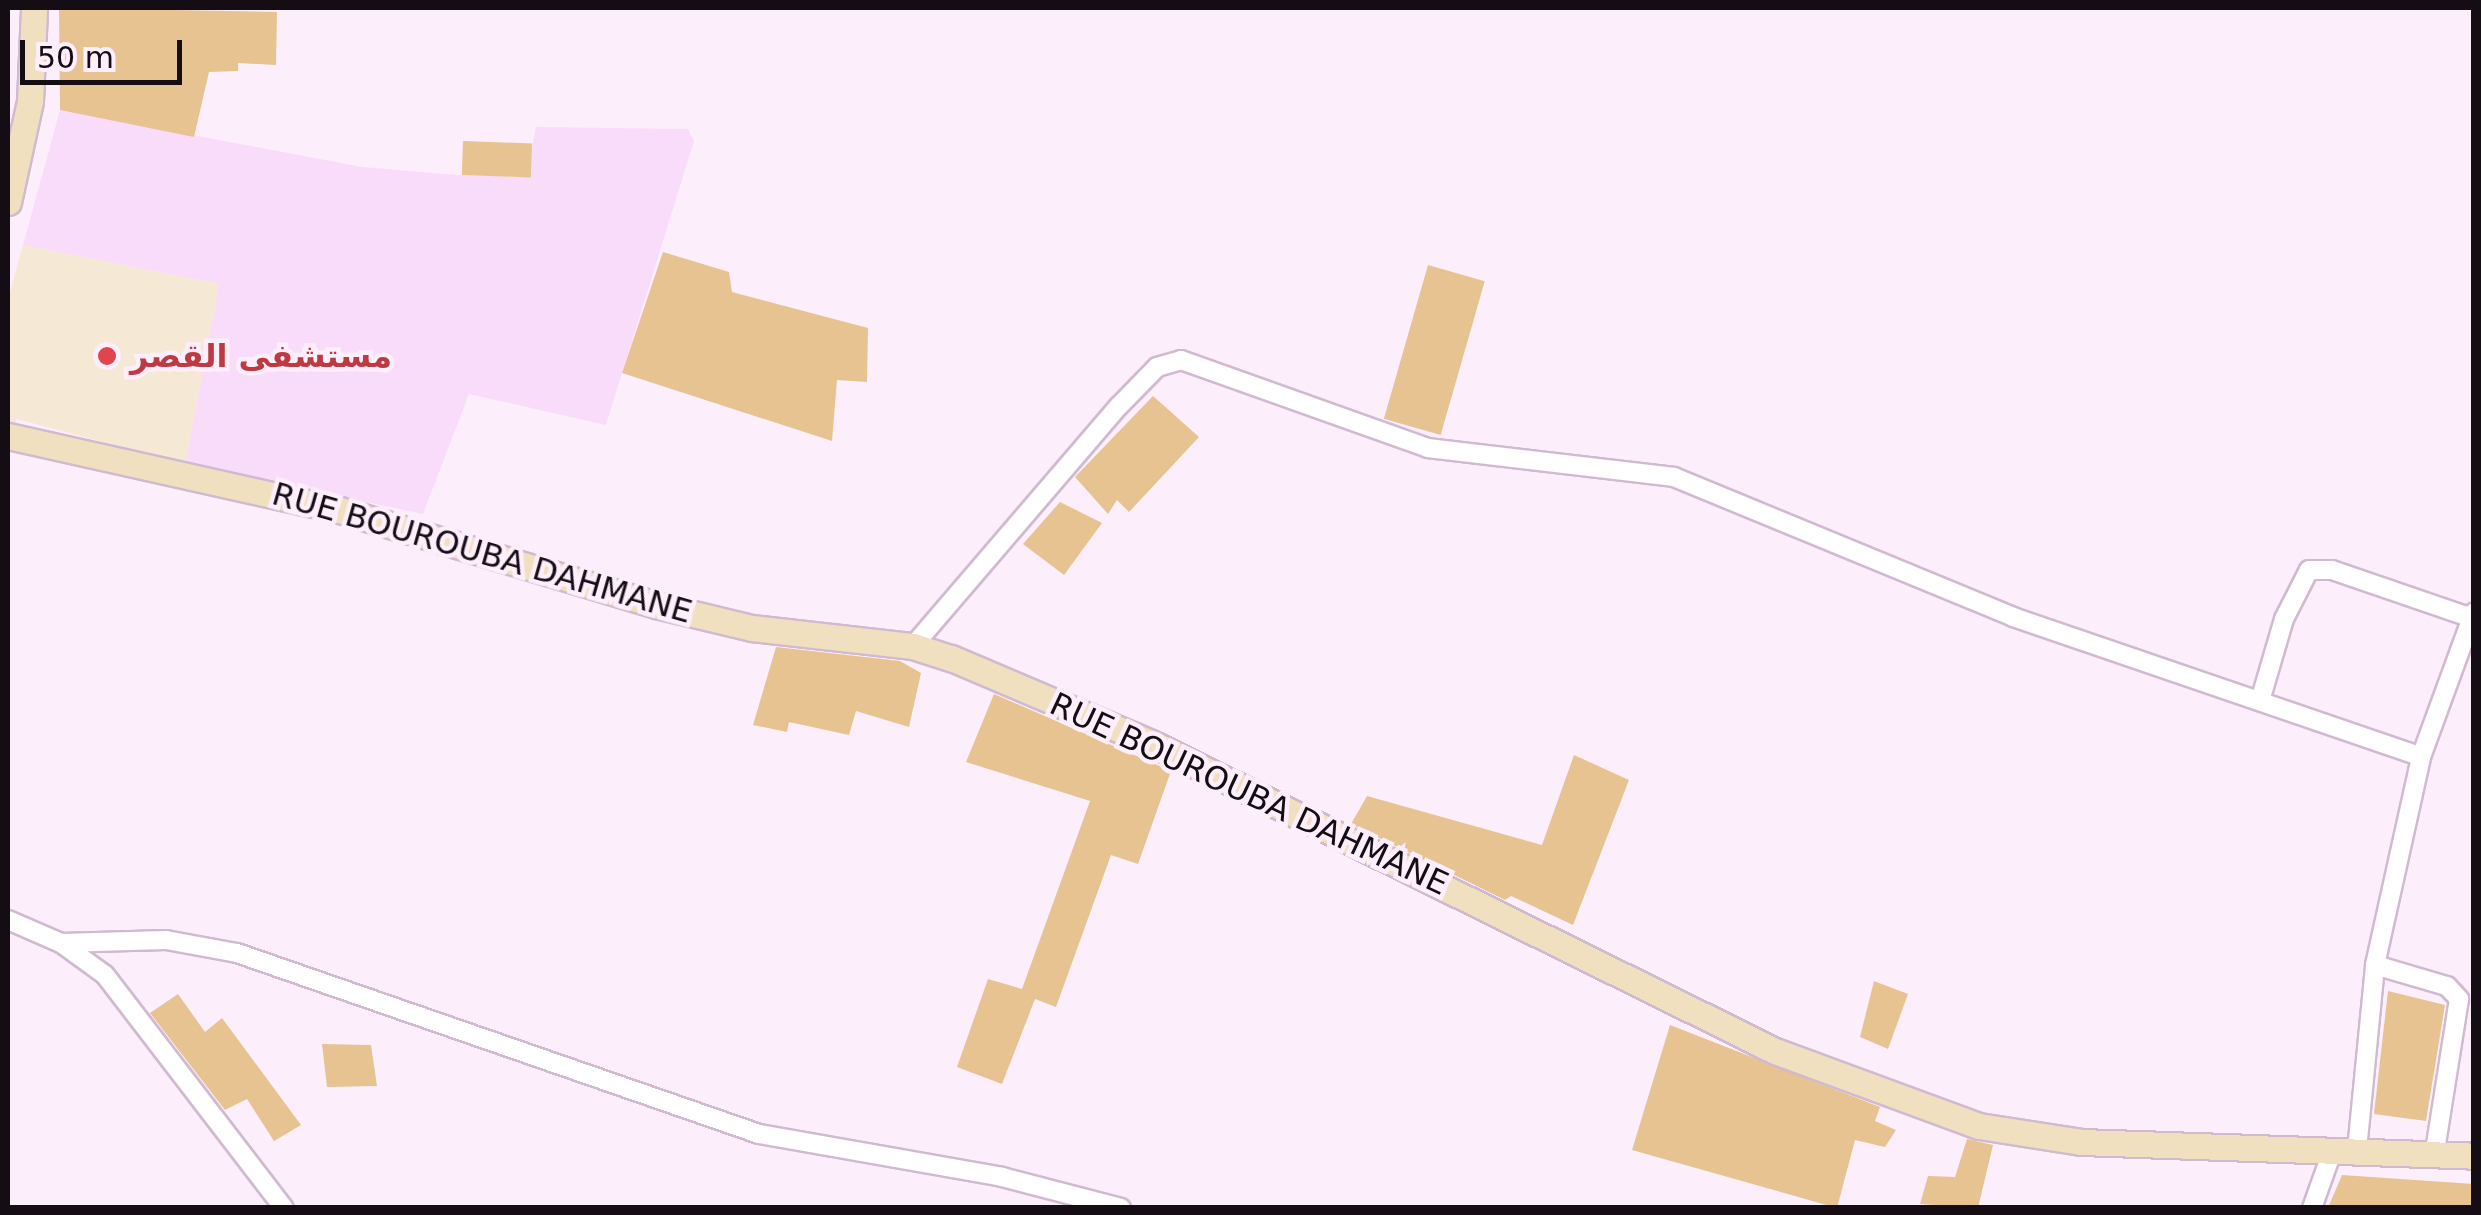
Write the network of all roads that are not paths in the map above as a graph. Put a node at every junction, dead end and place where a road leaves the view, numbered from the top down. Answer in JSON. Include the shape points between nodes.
{"nodes":[{"id":1,"x":34,"y":8,"type":"edge"},
{"id":2,"x":8,"y":202,"type":"edge"},
{"id":3,"x":8,"y":436,"type":"edge"},
{"id":4,"x":2472,"y":615,"type":"edge"},
{"id":5,"x":913,"y":646,"type":"junction"},
{"id":6,"x":2260,"y":701,"type":"junction"},
{"id":7,"x":2421,"y":757,"type":"junction"},
{"id":8,"x":8,"y":920,"type":"edge"},
{"id":9,"x":61,"y":944,"type":"junction"},
{"id":10,"x":2376,"y":964,"type":"junction"},
{"id":11,"x":2345,"y":1149,"type":"junction"},
{"id":12,"x":2435,"y":1151,"type":"junction"},
{"id":13,"x":2474,"y":1156,"type":"edge"},
{"id":14,"x":284,"y":1208,"type":"edge"},
{"id":15,"x":1120,"y":1208,"type":"edge"},
{"id":16,"x":2312,"y":1208,"type":"edge"}],
"edges":[{"from":1,"to":2,"type":"street","via":[[30,100]]},
{"from":3,"to":5,"type":"street","name":"RUE BOUROUBA DAHMANE","via":[[305,501],[752,628]]},
{"from":4,"to":6,"type":"street","via":[[2332,570],[2308,570],[2284,618]]},
{"from":4,"to":7,"type":"street"},
{"from":5,"to":6,"type":"street","via":[[1119,406],[1157,368],[1181,360],[1428,448],[1674,477],[2013,617]]},
{"from":5,"to":11,"type":"street","name":"RUE BOUROUBA DAHMANE","via":[[1152,742],[1829,1073],[2024,1137]]},
{"from":6,"to":7,"type":"street"},
{"from":7,"to":10,"type":"street"},
{"from":8,"to":9,"type":"street"},
{"from":9,"to":14,"type":"street","via":[[116,987],[168,1064]]},
{"from":9,"to":15,"type":"street","via":[[166,940],[237,953],[759,1134],[1002,1176]]},
{"from":10,"to":11,"type":"street"},
{"from":10,"to":12,"type":"street","via":[[2447,986],[2459,1000]]},
{"from":11,"to":12,"type":"street","name":"RUE BOUROUBA DAHMANE"},
{"from":11,"to":16,"type":"street"},
{"from":12,"to":13,"type":"street","name":"RUE BOUROUBA DAHMANE"}]}
